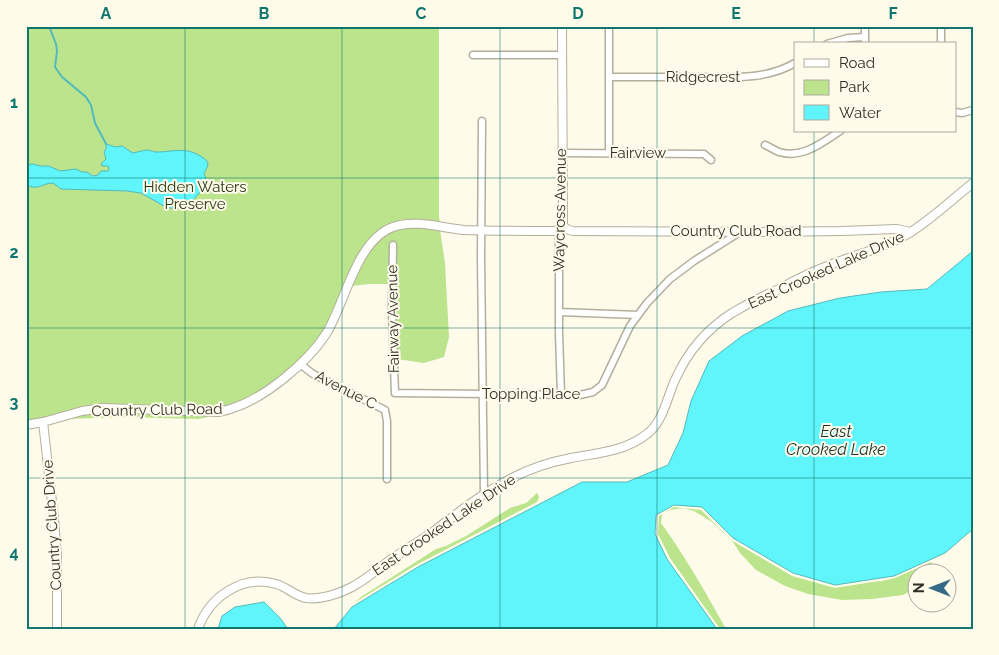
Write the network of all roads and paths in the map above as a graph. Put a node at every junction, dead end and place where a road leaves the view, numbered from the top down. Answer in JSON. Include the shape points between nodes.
{"nodes":[{"id":1,"x":562,"y":26,"type":"edge"},
{"id":2,"x":609,"y":26,"type":"edge"},
{"id":3,"x":865,"y":26,"type":"edge"},
{"id":4,"x":941,"y":26,"type":"edge"},
{"id":5,"x":865,"y":40,"type":"edge"},
{"id":6,"x":834,"y":42,"type":"edge"},
{"id":7,"x":941,"y":42,"type":"edge"},
{"id":8,"x":473,"y":55,"type":"dead end"},
{"id":9,"x":562,"y":55,"type":"junction"},
{"id":10,"x":794,"y":64,"type":"edge"},
{"id":11,"x":609,"y":77,"type":"junction"},
{"id":12,"x":973,"y":110,"type":"edge"},
{"id":13,"x":956,"y":112,"type":"edge"},
{"id":14,"x":482,"y":121,"type":"dead end"},
{"id":15,"x":838,"y":132,"type":"edge"},
{"id":16,"x":765,"y":145,"type":"dead end"},
{"id":17,"x":562,"y":153,"type":"junction"},
{"id":18,"x":610,"y":153,"type":"junction"},
{"id":19,"x":710,"y":160,"type":"dead end"},
{"id":20,"x":973,"y":182,"type":"edge"},
{"id":21,"x":561,"y":228,"type":"junction"},
{"id":22,"x":482,"y":231,"type":"junction"},
{"id":23,"x":740,"y":232,"type":"junction"},
{"id":24,"x":910,"y":232,"type":"junction"},
{"id":25,"x":393,"y":245,"type":"dead end"},
{"id":26,"x":559,"y":312,"type":"junction"},
{"id":27,"x":638,"y":315,"type":"junction"},
{"id":28,"x":300,"y":364,"type":"junction"},
{"id":29,"x":395,"y":393,"type":"joint"},
{"id":30,"x":483,"y":393,"type":"junction"},
{"id":31,"x":561,"y":394,"type":"junction"},
{"id":32,"x":43,"y":422,"type":"junction"},
{"id":33,"x":26,"y":425,"type":"edge"},
{"id":34,"x":387,"y":479,"type":"dead end"},
{"id":35,"x":484,"y":495,"type":"junction"},
{"id":36,"x":58,"y":629,"type":"edge"},
{"id":37,"x":198,"y":629,"type":"edge"}],
"edges":[{"from":1,"to":9,"type":"street","name":"Waycross Avenue"},
{"from":2,"to":11,"type":"street"},
{"from":3,"to":5,"type":"street"},
{"from":4,"to":7,"type":"street"},
{"from":5,"to":6,"type":"street","via":[[848,38]]},
{"from":8,"to":9,"type":"street"},
{"from":9,"to":17,"type":"street","name":"Waycross Avenue"},
{"from":10,"to":11,"type":"street","name":"Ridgecrest","via":[[770,74],[742,78]]},
{"from":11,"to":18,"type":"street"},
{"from":12,"to":13,"type":"street"},
{"from":14,"to":22,"type":"street"},
{"from":15,"to":16,"type":"street","via":[[810,150],[794,154],[778,152]]},
{"from":17,"to":18,"type":"street","name":"Fairview"},
{"from":17,"to":21,"type":"street","name":"Waycross Avenue"},
{"from":18,"to":19,"type":"street","name":"Fairview","via":[[704,154]]},
{"from":20,"to":24,"type":"street","name":"East Crooked Lake Drive"},
{"from":21,"to":22,"type":"street","name":"Country Club Road","via":[[555,231]]},
{"from":21,"to":23,"type":"street","name":"Country Club Road","via":[[573,231]]},
{"from":21,"to":26,"type":"street","name":"Waycross Avenue"},
{"from":22,"to":28,"type":"street","name":"Country Club Road","via":[[410,224],[393,227],[380,235],[361,258],[327,332]]},
{"from":22,"to":30,"type":"street"},
{"from":23,"to":24,"type":"street","name":"Country Club Road","via":[[897,229]]},
{"from":23,"to":27,"type":"street","name":"Topping Place","via":[[676,274]]},
{"from":24,"to":35,"type":"street","name":"East Crooked Lake Drive","via":[[794,281],[719,322],[683,363],[656,424],[634,443],[530,470]]},
{"from":25,"to":29,"type":"street","name":"Fairway Avenue"},
{"from":26,"to":27,"type":"street"},
{"from":26,"to":31,"type":"street","name":"Waycross Avenue"},
{"from":27,"to":31,"type":"street","name":"Topping Place","via":[[602,385],[587,394]]},
{"from":28,"to":32,"type":"street","name":"Country Club Road","via":[[252,399],[218,412],[103,408]]},
{"from":28,"to":34,"type":"street","name":"Avenue C","via":[[313,374],[385,410]]},
{"from":29,"to":30,"type":"street","name":"Topping Place"},
{"from":30,"to":31,"type":"street","name":"Topping Place"},
{"from":30,"to":35,"type":"street"},
{"from":32,"to":33,"type":"street","name":"Country Club Road"},
{"from":32,"to":36,"type":"street","name":"Country Club Drive","via":[[57,556]]},
{"from":35,"to":37,"type":"street","name":"East Crooked Lake Drive","via":[[351,588],[321,598],[308,598],[275,583],[246,583],[220,596],[203,616]]}]}
